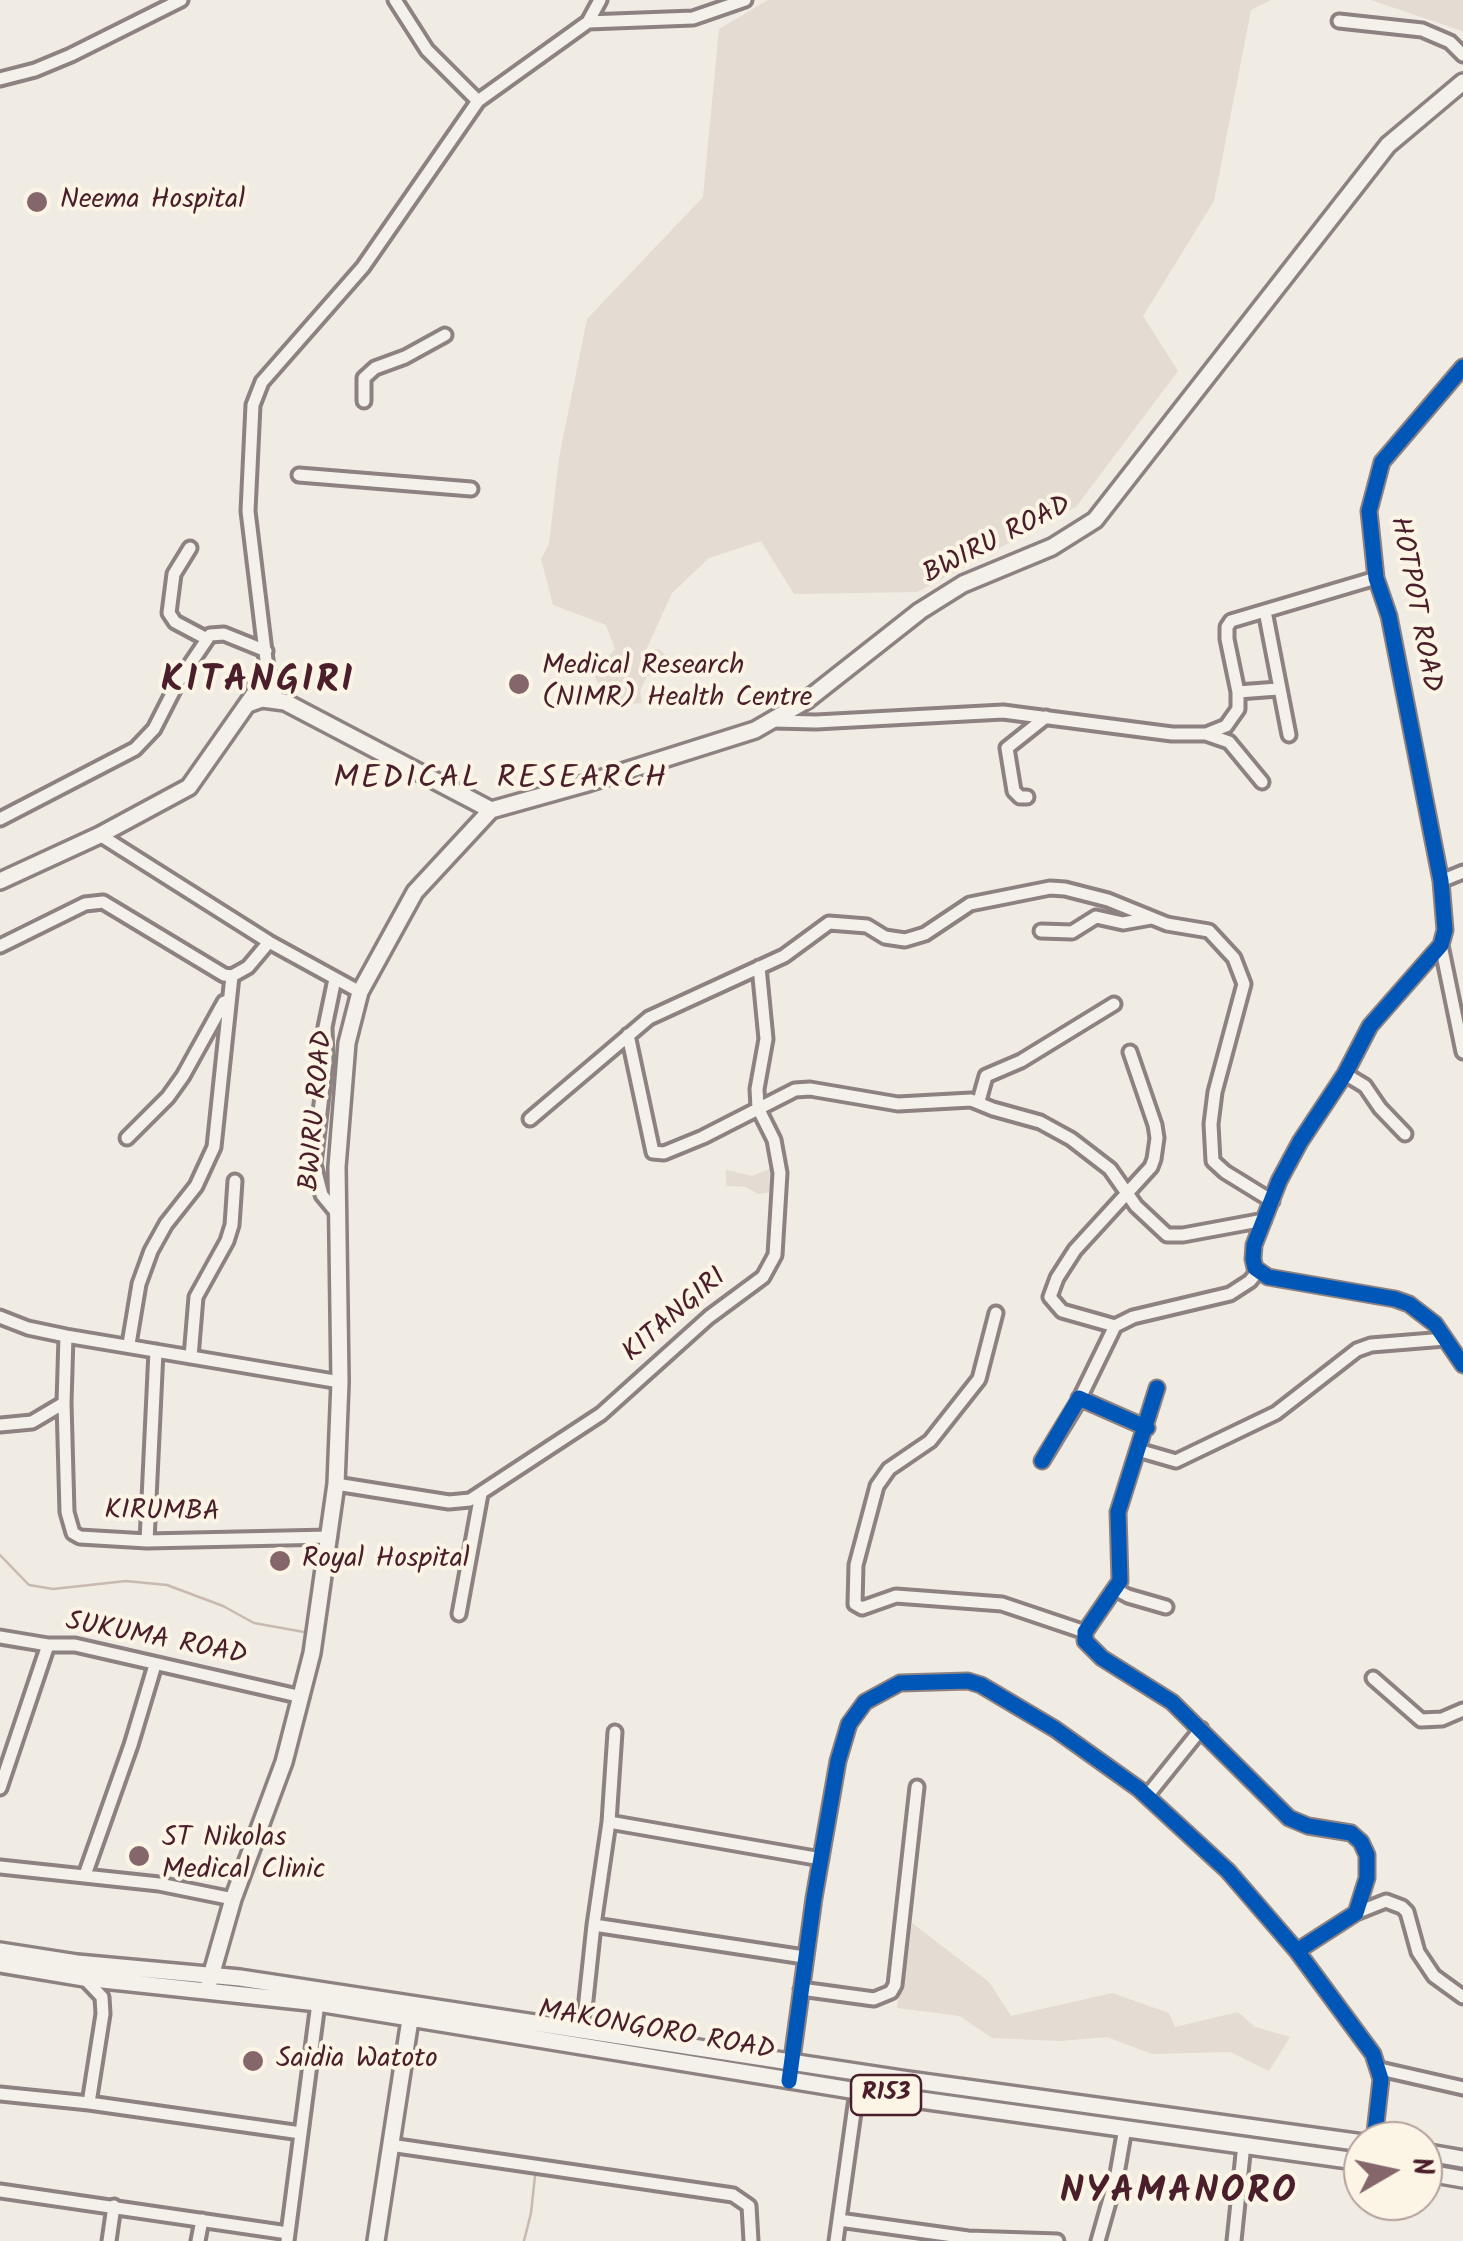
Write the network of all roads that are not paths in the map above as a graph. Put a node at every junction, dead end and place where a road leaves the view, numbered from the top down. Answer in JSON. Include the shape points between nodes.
{"nodes":[{"id":1,"x":180,"y":0,"type":"edge"},
{"id":2,"x":396,"y":0,"type":"edge"},
{"id":3,"x":600,"y":0,"type":"edge"},
{"id":4,"x":745,"y":0,"type":"edge"},
{"id":5,"x":1339,"y":20,"type":"dead end"},
{"id":6,"x":588,"y":22,"type":"junction"},
{"id":7,"x":1463,"y":55,"type":"edge"},
{"id":8,"x":0,"y":79,"type":"edge"},
{"id":9,"x":1463,"y":82,"type":"edge"},
{"id":10,"x":478,"y":101,"type":"junction"},
{"id":11,"x":445,"y":335,"type":"dead end"},
{"id":12,"x":1463,"y":367,"type":"edge"},
{"id":13,"x":364,"y":401,"type":"dead end"},
{"id":14,"x":299,"y":475,"type":"dead end"},
{"id":15,"x":471,"y":489,"type":"dead end"},
{"id":16,"x":190,"y":548,"type":"dead end"},
{"id":17,"x":1376,"y":578,"type":"junction"},
{"id":18,"x":1266,"y":611,"type":"junction"},
{"id":19,"x":207,"y":640,"type":"junction"},
{"id":20,"x":266,"y":651,"type":"junction"},
{"id":21,"x":1278,"y":689,"type":"junction"},
{"id":22,"x":266,"y":691,"type":"junction"},
{"id":23,"x":1238,"y":692,"type":"junction"},
{"id":24,"x":1046,"y":717,"type":"junction"},
{"id":25,"x":773,"y":722,"type":"junction"},
{"id":26,"x":1206,"y":734,"type":"junction"},
{"id":27,"x":1289,"y":735,"type":"dead end"},
{"id":28,"x":1262,"y":782,"type":"dead end"},
{"id":29,"x":1027,"y":797,"type":"dead end"},
{"id":30,"x":491,"y":810,"type":"junction"},
{"id":31,"x":0,"y":818,"type":"edge"},
{"id":32,"x":100,"y":835,"type":"junction"},
{"id":33,"x":1463,"y":872,"type":"edge"},
{"id":34,"x":0,"y":881,"type":"edge"},
{"id":35,"x":1441,"y":882,"type":"junction"},
{"id":36,"x":1151,"y":918,"type":"junction"},
{"id":37,"x":1042,"y":931,"type":"dead end"},
{"id":38,"x":269,"y":942,"type":"junction"},
{"id":39,"x":1442,"y":945,"type":"junction"},
{"id":40,"x":0,"y":946,"type":"edge"},
{"id":41,"x":759,"y":966,"type":"junction"},
{"id":42,"x":232,"y":976,"type":"junction"},
{"id":43,"x":335,"y":979,"type":"junction"},
{"id":44,"x":360,"y":992,"type":"junction"},
{"id":45,"x":229,"y":994,"type":"junction"},
{"id":46,"x":1114,"y":1004,"type":"dead end"},
{"id":47,"x":628,"y":1035,"type":"junction"},
{"id":48,"x":1130,"y":1052,"type":"dead end"},
{"id":49,"x":1463,"y":1052,"type":"edge"},
{"id":50,"x":1345,"y":1074,"type":"junction"},
{"id":51,"x":979,"y":1101,"type":"junction"},
{"id":52,"x":758,"y":1108,"type":"junction"},
{"id":53,"x":530,"y":1119,"type":"dead end"},
{"id":54,"x":1404,"y":1134,"type":"dead end"},
{"id":55,"x":127,"y":1138,"type":"dead end"},
{"id":56,"x":235,"y":1180,"type":"dead end"},
{"id":57,"x":1128,"y":1192,"type":"junction"},
{"id":58,"x":1272,"y":1200,"type":"junction"},
{"id":59,"x":336,"y":1212,"type":"junction"},
{"id":60,"x":1264,"y":1220,"type":"junction"},
{"id":61,"x":1258,"y":1270,"type":"junction"},
{"id":62,"x":996,"y":1312,"type":"dead end"},
{"id":63,"x":0,"y":1318,"type":"edge"},
{"id":64,"x":1115,"y":1326,"type":"junction"},
{"id":65,"x":66,"y":1336,"type":"junction"},
{"id":66,"x":1446,"y":1338,"type":"junction"},
{"id":67,"x":129,"y":1344,"type":"junction"},
{"id":68,"x":156,"y":1351,"type":"junction"},
{"id":69,"x":191,"y":1356,"type":"junction"},
{"id":70,"x":1463,"y":1365,"type":"edge"},
{"id":71,"x":340,"y":1382,"type":"junction"},
{"id":72,"x":1157,"y":1388,"type":"dead end"},
{"id":73,"x":1079,"y":1398,"type":"junction"},
{"id":74,"x":64,"y":1403,"type":"junction"},
{"id":75,"x":0,"y":1425,"type":"edge"},
{"id":76,"x":1146,"y":1428,"type":"junction"},
{"id":77,"x":1138,"y":1450,"type":"junction"},
{"id":78,"x":1042,"y":1461,"type":"dead end"},
{"id":79,"x":336,"y":1484,"type":"junction"},
{"id":80,"x":481,"y":1494,"type":"junction"},
{"id":81,"x":330,"y":1537,"type":"junction"},
{"id":82,"x":147,"y":1541,"type":"junction"},
{"id":83,"x":1115,"y":1589,"type":"junction"},
{"id":84,"x":1166,"y":1608,"type":"dead end"},
{"id":85,"x":459,"y":1614,"type":"dead end"},
{"id":86,"x":1085,"y":1632,"type":"junction"},
{"id":87,"x":0,"y":1638,"type":"edge"},
{"id":88,"x":48,"y":1645,"type":"junction"},
{"id":89,"x":155,"y":1665,"type":"junction"},
{"id":90,"x":1374,"y":1678,"type":"dead end"},
{"id":91,"x":302,"y":1698,"type":"junction"},
{"id":92,"x":1463,"y":1710,"type":"edge"},
{"id":93,"x":1201,"y":1729,"type":"junction"},
{"id":94,"x":615,"y":1732,"type":"dead end"},
{"id":95,"x":916,"y":1787,"type":"dead end"},
{"id":96,"x":0,"y":1788,"type":"edge"},
{"id":97,"x":1147,"y":1796,"type":"junction"},
{"id":98,"x":610,"y":1822,"type":"junction"},
{"id":99,"x":822,"y":1859,"type":"junction"},
{"id":100,"x":0,"y":1866,"type":"edge"},
{"id":101,"x":85,"y":1874,"type":"junction"},
{"id":102,"x":233,"y":1899,"type":"junction"},
{"id":103,"x":1356,"y":1913,"type":"junction"},
{"id":104,"x":594,"y":1925,"type":"junction"},
{"id":105,"x":220,"y":1943,"type":"junction"},
{"id":106,"x":0,"y":1951,"type":"edge"},
{"id":107,"x":1297,"y":1951,"type":"junction"},
{"id":108,"x":804,"y":1958,"type":"junction"},
{"id":109,"x":0,"y":1964,"type":"edge"},
{"id":110,"x":189,"y":1974,"type":"junction"},
{"id":111,"x":84,"y":1978,"type":"junction"},
{"id":112,"x":240,"y":1978,"type":"junction"},
{"id":113,"x":209,"y":1983,"type":"junction"},
{"id":114,"x":801,"y":1990,"type":"junction"},
{"id":115,"x":1463,"y":1997,"type":"edge"},
{"id":116,"x":318,"y":2003,"type":"junction"},
{"id":117,"x":411,"y":2012,"type":"junction"},
{"id":118,"x":583,"y":2028,"type":"junction"},
{"id":119,"x":791,"y":2062,"type":"junction"},
{"id":120,"x":1380,"y":2068,"type":"junction"},
{"id":121,"x":789,"y":2081,"type":"junction"},
{"id":122,"x":1463,"y":2088,"type":"edge"},
{"id":123,"x":857,"y":2092,"type":"junction"},
{"id":124,"x":0,"y":2094,"type":"edge"},
{"id":125,"x":89,"y":2103,"type":"junction"},
{"id":126,"x":1376,"y":2121,"type":"edge"},
{"id":127,"x":1125,"y":2128,"type":"junction"},
{"id":128,"x":302,"y":2133,"type":"junction"},
{"id":129,"x":1343,"y":2140,"type":"edge"},
{"id":130,"x":1244,"y":2144,"type":"junction"},
{"id":131,"x":390,"y":2145,"type":"junction"},
{"id":132,"x":1343,"y":2159,"type":"edge"},
{"id":133,"x":0,"y":2191,"type":"edge"},
{"id":134,"x":114,"y":2206,"type":"junction"},
{"id":135,"x":202,"y":2220,"type":"junction"},
{"id":136,"x":839,"y":2220,"type":"junction"},
{"id":137,"x":287,"y":2237,"type":"edge"},
{"id":138,"x":963,"y":2239,"type":"edge"},
{"id":139,"x":109,"y":2241,"type":"edge"},
{"id":140,"x":198,"y":2241,"type":"edge"},
{"id":141,"x":376,"y":2241,"type":"edge"},
{"id":142,"x":751,"y":2241,"type":"edge"},
{"id":143,"x":836,"y":2241,"type":"edge"},
{"id":144,"x":1057,"y":2241,"type":"edge"},
{"id":145,"x":1098,"y":2241,"type":"edge"},
{"id":146,"x":1234,"y":2241,"type":"edge"}],
"edges":[{"from":1,"to":8,"type":"street","via":[[71,55]]},
{"from":2,"to":10,"type":"street","via":[[427,50]]},
{"from":3,"to":6,"type":"street"},
{"from":4,"to":6,"type":"street","via":[[693,18]]},
{"from":5,"to":7,"type":"street","via":[[1422,30]]},
{"from":6,"to":10,"type":"street"},
{"from":9,"to":25,"type":"main road","name":"BWIRU ROAD","via":[[1388,145],[1094,520],[920,610]]},
{"from":10,"to":20,"type":"street","via":[[382,242],[278,361],[253,404],[248,511]]},
{"from":11,"to":13,"type":"street","via":[[374,368],[364,378]]},
{"from":12,"to":17,"type":"street","name":"HOTPOT ROAD","via":[[1382,462],[1369,511]]},
{"from":14,"to":15,"type":"street"},
{"from":16,"to":19,"type":"street","via":[[174,574],[170,612]]},
{"from":17,"to":18,"type":"street"},
{"from":17,"to":35,"type":"street","name":"HOTPOT ROAD"},
{"from":18,"to":21,"type":"street"},
{"from":18,"to":23,"type":"street","via":[[1236,618],[1227,628]]},
{"from":19,"to":20,"type":"street","via":[[224,634]]},
{"from":19,"to":31,"type":"street","via":[[135,749]]},
{"from":20,"to":22,"type":"street"},
{"from":21,"to":23,"type":"street"},
{"from":21,"to":27,"type":"street"},
{"from":22,"to":30,"type":"main road"},
{"from":22,"to":32,"type":"main road","via":[[189,787]]},
{"from":23,"to":26,"type":"street","via":[[1232,721]]},
{"from":24,"to":25,"type":"street","via":[[1002,712]]},
{"from":24,"to":26,"type":"street"},
{"from":24,"to":29,"type":"street","via":[[1007,748],[1014,791]]},
{"from":25,"to":30,"type":"main road","name":"BWIRU ROAD"},
{"from":26,"to":28,"type":"street","via":[[1229,742]]},
{"from":30,"to":44,"type":"main road","name":"BWIRU ROAD","via":[[415,892]]},
{"from":32,"to":34,"type":"main road"},
{"from":32,"to":38,"type":"street"},
{"from":33,"to":35,"type":"street"},
{"from":35,"to":39,"type":"street","name":"HOTPOT ROAD"},
{"from":36,"to":37,"type":"street","via":[[1123,924],[1096,917],[1072,932]]},
{"from":36,"to":41,"type":"street","via":[[1108,900],[1050,888],[970,904],[906,940],[867,926],[829,924]]},
{"from":36,"to":58,"type":"street","via":[[1209,931],[1240,968],[1244,992],[1212,1108],[1212,1161]]},
{"from":38,"to":42,"type":"street"},
{"from":38,"to":43,"type":"street"},
{"from":39,"to":49,"type":"street","name":"HOTPOT ROAD"},
{"from":39,"to":50,"type":"street","via":[[1378,1014]]},
{"from":40,"to":42,"type":"street","via":[[97,902]]},
{"from":41,"to":47,"type":"street","via":[[673,1005]]},
{"from":41,"to":52,"type":"street","name":"KITANGIRI","via":[[766,1039]]},
{"from":42,"to":45,"type":"street"},
{"from":43,"to":44,"type":"street"},
{"from":43,"to":59,"type":"street","via":[[314,1164],[322,1195]]},
{"from":44,"to":59,"type":"main road","name":"BWIRU ROAD","via":[[345,1057]]},
{"from":45,"to":55,"type":"street","via":[[175,1086]]},
{"from":45,"to":67,"type":"street","via":[[214,1148],[150,1251]]},
{"from":46,"to":51,"type":"street","via":[[984,1078]]},
{"from":47,"to":52,"type":"street","via":[[653,1152],[664,1153]]},
{"from":47,"to":53,"type":"street"},
{"from":48,"to":57,"type":"street","via":[[1157,1145],[1151,1167]]},
{"from":50,"to":54,"type":"street","via":[[1365,1086]]},
{"from":50,"to":58,"type":"street"},
{"from":51,"to":52,"type":"street","via":[[880,1102],[810,1089]]},
{"from":51,"to":57,"type":"street","via":[[1058,1131],[1110,1169]]},
{"from":52,"to":80,"type":"street","name":"KITANGIRI","via":[[780,1157],[770,1268],[602,1414]]},
{"from":56,"to":69,"type":"street","via":[[227,1240],[196,1297]]},
{"from":57,"to":60,"type":"street","via":[[1160,1230],[1174,1236]]},
{"from":57,"to":64,"type":"street","via":[[1075,1250],[1051,1291],[1062,1311]]},
{"from":58,"to":60,"type":"street"},
{"from":59,"to":71,"type":"main road","name":"BWIRU ROAD"},
{"from":60,"to":61,"type":"street","via":[[1253,1252]]},
{"from":61,"to":64,"type":"street","via":[[1230,1294]]},
{"from":61,"to":66,"type":"street","via":[[1394,1299],[1423,1313]]},
{"from":62,"to":86,"type":"street","via":[[979,1379],[930,1441],[889,1469],[877,1486],[856,1565],[855,1604],[862,1608],[896,1596],[1002,1604]]},
{"from":63,"to":65,"type":"street"},
{"from":64,"to":73,"type":"street"},
{"from":65,"to":67,"type":"street"},
{"from":65,"to":74,"type":"street","name":"KIRUMBA"},
{"from":66,"to":70,"type":"street"},
{"from":66,"to":77,"type":"street","via":[[1357,1350],[1276,1413],[1176,1460]]},
{"from":67,"to":68,"type":"street"},
{"from":68,"to":69,"type":"street"},
{"from":68,"to":82,"type":"street"},
{"from":69,"to":71,"type":"street"},
{"from":71,"to":79,"type":"main road","name":"BWIRU ROAD"},
{"from":72,"to":76,"type":"street"},
{"from":73,"to":76,"type":"street"},
{"from":73,"to":78,"type":"street"},
{"from":74,"to":75,"type":"street","via":[[32,1422]]},
{"from":74,"to":82,"type":"street","name":"KIRUMBA","via":[[69,1527],[80,1537]]},
{"from":76,"to":77,"type":"street"},
{"from":77,"to":83,"type":"street","via":[[1118,1512],[1122,1567]]},
{"from":79,"to":80,"type":"street","name":"KITANGIRI","via":[[449,1502]]},
{"from":79,"to":81,"type":"main road","name":"BWIRU ROAD"},
{"from":80,"to":85,"type":"street"},
{"from":81,"to":82,"type":"street","name":"KIRUMBA"},
{"from":81,"to":91,"type":"main road","name":"BWIRU ROAD"},
{"from":83,"to":84,"type":"street"},
{"from":83,"to":86,"type":"street"},
{"from":86,"to":93,"type":"street","via":[[1090,1648]]},
{"from":87,"to":88,"type":"street","name":"SUKUMA ROAD"},
{"from":88,"to":89,"type":"street","name":"SUKUMA ROAD"},
{"from":88,"to":96,"type":"street"},
{"from":89,"to":91,"type":"street","name":"SUKUMA ROAD"},
{"from":89,"to":101,"type":"street"},
{"from":90,"to":92,"type":"street","via":[[1422,1720]]},
{"from":91,"to":102,"type":"main road","name":"BWIRU ROAD"},
{"from":93,"to":97,"type":"street"},
{"from":93,"to":103,"type":"street","via":[[1289,1818],[1351,1833],[1361,1842],[1367,1878]]},
{"from":94,"to":98,"type":"street"},
{"from":95,"to":114,"type":"street","via":[[894,1985],[874,1998]]},
{"from":97,"to":99,"type":"street","via":[[981,1685],[912,1680],[865,1702],[849,1724]]},
{"from":97,"to":107,"type":"street","via":[[1228,1871]]},
{"from":98,"to":99,"type":"street"},
{"from":98,"to":104,"type":"street"},
{"from":99,"to":108,"type":"street"},
{"from":100,"to":101,"type":"street"},
{"from":101,"to":102,"type":"street"},
{"from":102,"to":105,"type":"main road","name":"BWIRU ROAD"},
{"from":103,"to":107,"type":"street"},
{"from":103,"to":115,"type":"street","via":[[1386,1902],[1402,1906],[1434,1976]]},
{"from":104,"to":108,"type":"street"},
{"from":104,"to":118,"type":"street"},
{"from":105,"to":110,"type":"main road"},
{"from":105,"to":112,"type":"main road","via":[[224,1962]]},
{"from":105,"to":113,"type":"main road","name":"BWIRU ROAD"},
{"from":106,"to":110,"type":"main road","name":"MAKONGORO ROAD","number":"R153"},
{"from":107,"to":120,"type":"street"},
{"from":108,"to":114,"type":"street"},
{"from":109,"to":111,"type":"main road","name":"MAKONGORO ROAD","number":"R153"},
{"from":110,"to":113,"type":"main road","name":"MAKONGORO ROAD","number":"R153"},
{"from":111,"to":113,"type":"main road","name":"MAKONGORO ROAD","number":"R153"},
{"from":111,"to":125,"type":"street","via":[[102,1997],[103,2014]]},
{"from":112,"to":113,"type":"main road","name":"MAKONGORO ROAD","number":"R153"},
{"from":112,"to":117,"type":"main road","name":"MAKONGORO ROAD","number":"R153"},
{"from":113,"to":116,"type":"main road","name":"MAKONGORO ROAD","number":"R153"},
{"from":114,"to":119,"type":"street"},
{"from":116,"to":117,"type":"main road","name":"MAKONGORO ROAD","number":"R153"},
{"from":116,"to":128,"type":"street"},
{"from":117,"to":118,"type":"main road","name":"MAKONGORO ROAD","number":"R153"},
{"from":117,"to":121,"type":"main road","name":"MAKONGORO ROAD","number":"R153"},
{"from":117,"to":131,"type":"main road"},
{"from":118,"to":119,"type":"main road","name":"MAKONGORO ROAD","number":"R153"},
{"from":119,"to":121,"type":"street"},
{"from":119,"to":129,"type":"main road","name":"MAKONGORO ROAD","number":"R153"},
{"from":120,"to":122,"type":"street"},
{"from":120,"to":126,"type":"street"},
{"from":121,"to":123,"type":"main road","name":"MAKONGORO ROAD","number":"R153"},
{"from":123,"to":127,"type":"main road","name":"MAKONGORO ROAD","number":"R153"},
{"from":123,"to":136,"type":"street"},
{"from":124,"to":125,"type":"street"},
{"from":125,"to":128,"type":"street"},
{"from":127,"to":130,"type":"main road","name":"MAKONGORO ROAD","number":"R153"},
{"from":127,"to":145,"type":"street"},
{"from":128,"to":137,"type":"street"},
{"from":130,"to":132,"type":"main road","name":"MAKONGORO ROAD","number":"R153"},
{"from":130,"to":146,"type":"street"},
{"from":131,"to":141,"type":"main road"},
{"from":131,"to":142,"type":"street","via":[[734,2195],[748,2206]]},
{"from":133,"to":134,"type":"street"},
{"from":134,"to":135,"type":"street"},
{"from":134,"to":139,"type":"street"},
{"from":135,"to":137,"type":"street"},
{"from":135,"to":140,"type":"street"},
{"from":136,"to":138,"type":"street"},
{"from":136,"to":143,"type":"street"},
{"from":138,"to":144,"type":"street"}]}
